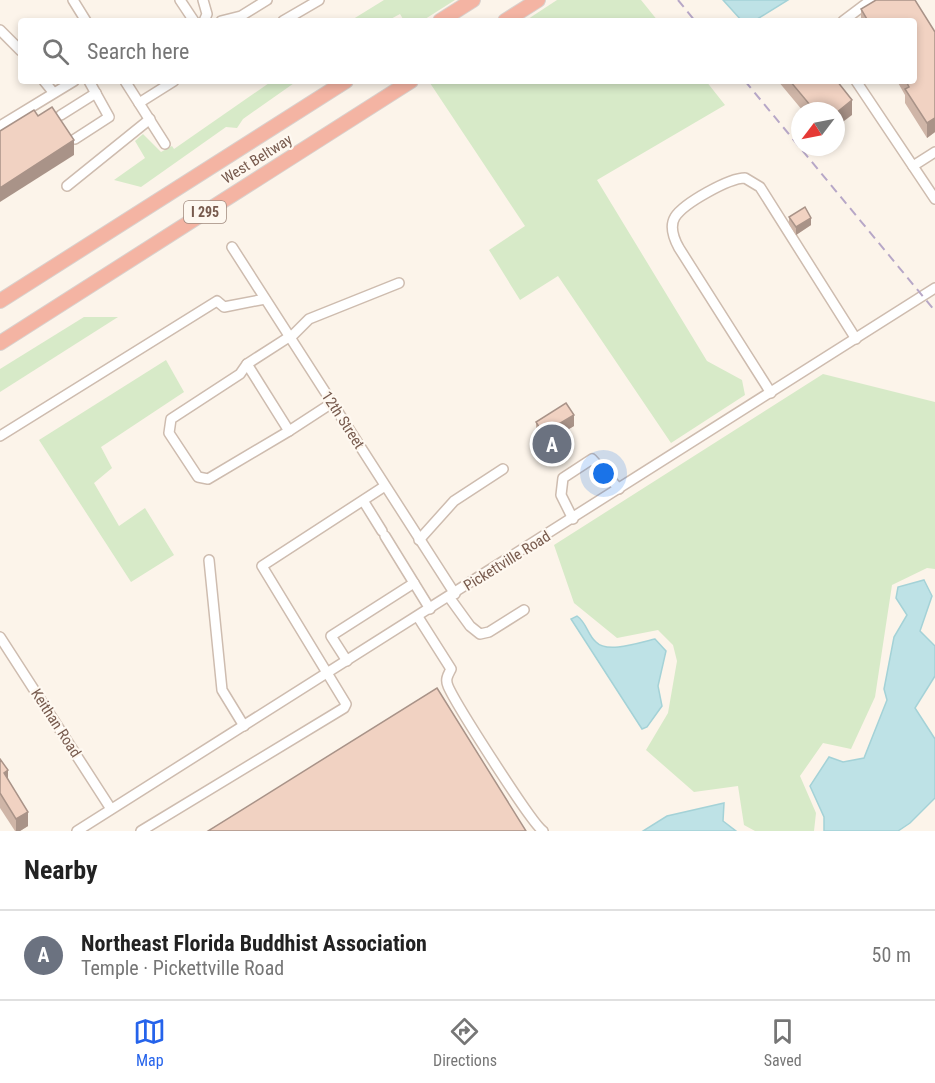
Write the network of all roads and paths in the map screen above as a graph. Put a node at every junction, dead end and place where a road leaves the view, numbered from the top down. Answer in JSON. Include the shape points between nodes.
{"nodes":[{"id":1,"x":72,"y":0,"type":"edge"},
{"id":2,"x":180,"y":0,"type":"edge"},
{"id":3,"x":203,"y":0,"type":"edge"},
{"id":4,"x":267,"y":0,"type":"edge"},
{"id":5,"x":319,"y":0,"type":"edge"},
{"id":6,"x":473,"y":0,"type":"edge"},
{"id":7,"x":538,"y":0,"type":"edge"},
{"id":8,"x":871,"y":0,"type":"edge"},
{"id":9,"x":84,"y":18,"type":"edge"},
{"id":10,"x":192,"y":18,"type":"edge"},
{"id":11,"x":205,"y":18,"type":"edge"},
{"id":12,"x":233,"y":18,"type":"edge"},
{"id":13,"x":288,"y":18,"type":"edge"},
{"id":14,"x":445,"y":18,"type":"edge"},
{"id":15,"x":510,"y":18,"type":"edge"},
{"id":16,"x":847,"y":18,"type":"edge"},
{"id":17,"x":0,"y":30,"type":"edge"},
{"id":18,"x":18,"y":48,"type":"edge"},
{"id":19,"x":46,"y":84,"type":"edge"},
{"id":20,"x":68,"y":84,"type":"edge"},
{"id":21,"x":91,"y":84,"type":"edge"},
{"id":22,"x":127,"y":84,"type":"edge"},
{"id":23,"x":169,"y":84,"type":"edge"},
{"id":24,"x":341,"y":84,"type":"edge"},
{"id":25,"x":406,"y":84,"type":"edge"},
{"id":26,"x":858,"y":84,"type":"edge"},
{"id":27,"x":53,"y":92,"type":"junction"},
{"id":28,"x":96,"y":93,"type":"junction"},
{"id":29,"x":139,"y":103,"type":"junction"},
{"id":30,"x":61,"y":116,"type":"edge"},
{"id":31,"x":150,"y":119,"type":"junction"},
{"id":32,"x":0,"y":126,"type":"edge"},
{"id":33,"x":75,"y":139,"type":"edge"},
{"id":34,"x":165,"y":144,"type":"dead end"},
{"id":35,"x":935,"y":152,"type":"edge"},
{"id":36,"x":913,"y":166,"type":"junction"},
{"id":37,"x":67,"y":186,"type":"dead end"},
{"id":38,"x":935,"y":199,"type":"edge"},
{"id":39,"x":232,"y":247,"type":"dead end"},
{"id":40,"x":399,"y":283,"type":"dead end"},
{"id":41,"x":935,"y":288,"type":"edge"},
{"id":42,"x":265,"y":299,"type":"junction"},
{"id":43,"x":0,"y":301,"type":"edge"},
{"id":44,"x":289,"y":338,"type":"junction"},
{"id":45,"x":856,"y":339,"type":"junction"},
{"id":46,"x":0,"y":343,"type":"edge"},
{"id":47,"x":247,"y":364,"type":"junction"},
{"id":48,"x":771,"y":393,"type":"junction"},
{"id":49,"x":332,"y":404,"type":"junction"},
{"id":50,"x":289,"y":431,"type":"junction"},
{"id":51,"x":0,"y":436,"type":"edge"},
{"id":52,"x":503,"y":469,"type":"dead end"},
{"id":53,"x":385,"y":486,"type":"junction"},
{"id":54,"x":619,"y":489,"type":"junction"},
{"id":55,"x":364,"y":502,"type":"junction"},
{"id":56,"x":573,"y":519,"type":"junction"},
{"id":57,"x":419,"y":540,"type":"junction"},
{"id":58,"x":209,"y":560,"type":"dead end"},
{"id":59,"x":414,"y":583,"type":"junction"},
{"id":60,"x":452,"y":596,"type":"junction"},
{"id":61,"x":430,"y":609,"type":"junction"},
{"id":62,"x":524,"y":610,"type":"dead end"},
{"id":63,"x":418,"y":617,"type":"junction"},
{"id":64,"x":0,"y":638,"type":"edge"},
{"id":65,"x":347,"y":661,"type":"junction"},
{"id":66,"x":328,"y":673,"type":"junction"},
{"id":67,"x":244,"y":726,"type":"junction"},
{"id":68,"x":111,"y":809,"type":"junction"},
{"id":69,"x":77,"y":831,"type":"edge"},
{"id":70,"x":141,"y":831,"type":"edge"},
{"id":71,"x":543,"y":831,"type":"edge"}],
"edges":[{"from":1,"to":9,"type":"street"},
{"from":2,"to":10,"type":"street"},
{"from":3,"to":11,"type":"street"},
{"from":4,"to":12,"type":"street"},
{"from":5,"to":13,"type":"street"},
{"from":6,"to":14,"type":"highway"},
{"from":7,"to":15,"type":"highway"},
{"from":8,"to":16,"type":"street"},
{"from":17,"to":18,"type":"street"},
{"from":19,"to":27,"type":"street"},
{"from":20,"to":27,"type":"street"},
{"from":21,"to":28,"type":"street"},
{"from":22,"to":29,"type":"street"},
{"from":23,"to":29,"type":"street"},
{"from":24,"to":43,"type":"highway","name":"West Beltway","number":"I 295"},
{"from":25,"to":46,"type":"highway","name":"West Beltway","number":"I 295"},
{"from":26,"to":36,"type":"street"},
{"from":27,"to":32,"type":"street"},
{"from":28,"to":30,"type":"street"},
{"from":28,"to":33,"type":"street","via":[[109,117]]},
{"from":29,"to":31,"type":"street"},
{"from":31,"to":34,"type":"street"},
{"from":31,"to":37,"type":"street"},
{"from":35,"to":36,"type":"street"},
{"from":36,"to":38,"type":"street"},
{"from":39,"to":42,"type":"street","name":"12th Street"},
{"from":40,"to":44,"type":"street","via":[[309,319]]},
{"from":41,"to":45,"type":"street","name":"Pickettville Road"},
{"from":42,"to":44,"type":"street","name":"12th Street"},
{"from":42,"to":51,"type":"street","via":[[224,307],[217,301]]},
{"from":44,"to":47,"type":"street"},
{"from":44,"to":49,"type":"street","name":"12th Street"},
{"from":45,"to":48,"type":"street","name":"Pickettville Road"},
{"from":45,"to":48,"type":"street","via":[[760,187],[745,178],[724,183],[680,211],[673,234]]},
{"from":47,"to":50,"type":"street"},
{"from":47,"to":50,"type":"street","via":[[240,374],[171,419],[170,433],[198,477],[208,479]]},
{"from":48,"to":54,"type":"street","name":"Pickettville Road"},
{"from":49,"to":50,"type":"street"},
{"from":49,"to":53,"type":"street","name":"12th Street"},
{"from":52,"to":57,"type":"street","via":[[454,501]]},
{"from":53,"to":55,"type":"street"},
{"from":53,"to":57,"type":"street","name":"12th Street"},
{"from":54,"to":56,"type":"street","name":"Pickettville Road"},
{"from":54,"to":56,"type":"street","via":[[592,459],[583,464],[563,478],[561,495]]},
{"from":55,"to":59,"type":"street"},
{"from":55,"to":66,"type":"street","via":[[262,566]]},
{"from":56,"to":60,"type":"street","name":"Pickettville Road"},
{"from":57,"to":60,"type":"street","name":"12th Street"},
{"from":58,"to":67,"type":"street","via":[[222,690]]},
{"from":59,"to":61,"type":"street"},
{"from":59,"to":65,"type":"street","via":[[331,636]]},
{"from":60,"to":61,"type":"street","name":"Pickettville Road"},
{"from":60,"to":62,"type":"street","name":"12th Street","via":[[470,626],[480,634]]},
{"from":61,"to":63,"type":"street","name":"Pickettville Road"},
{"from":63,"to":65,"type":"street","name":"Pickettville Road"},
{"from":63,"to":71,"type":"street","via":[[451,669],[448,685],[459,705]]},
{"from":64,"to":68,"type":"street","name":"Keithan Road"},
{"from":65,"to":66,"type":"street","name":"Pickettville Road"},
{"from":66,"to":67,"type":"street","name":"Pickettville Road"},
{"from":66,"to":70,"type":"street","via":[[346,704],[340,712]]},
{"from":67,"to":68,"type":"street","name":"Pickettville Road"},
{"from":68,"to":69,"type":"street","name":"Pickettville Road"}]}
